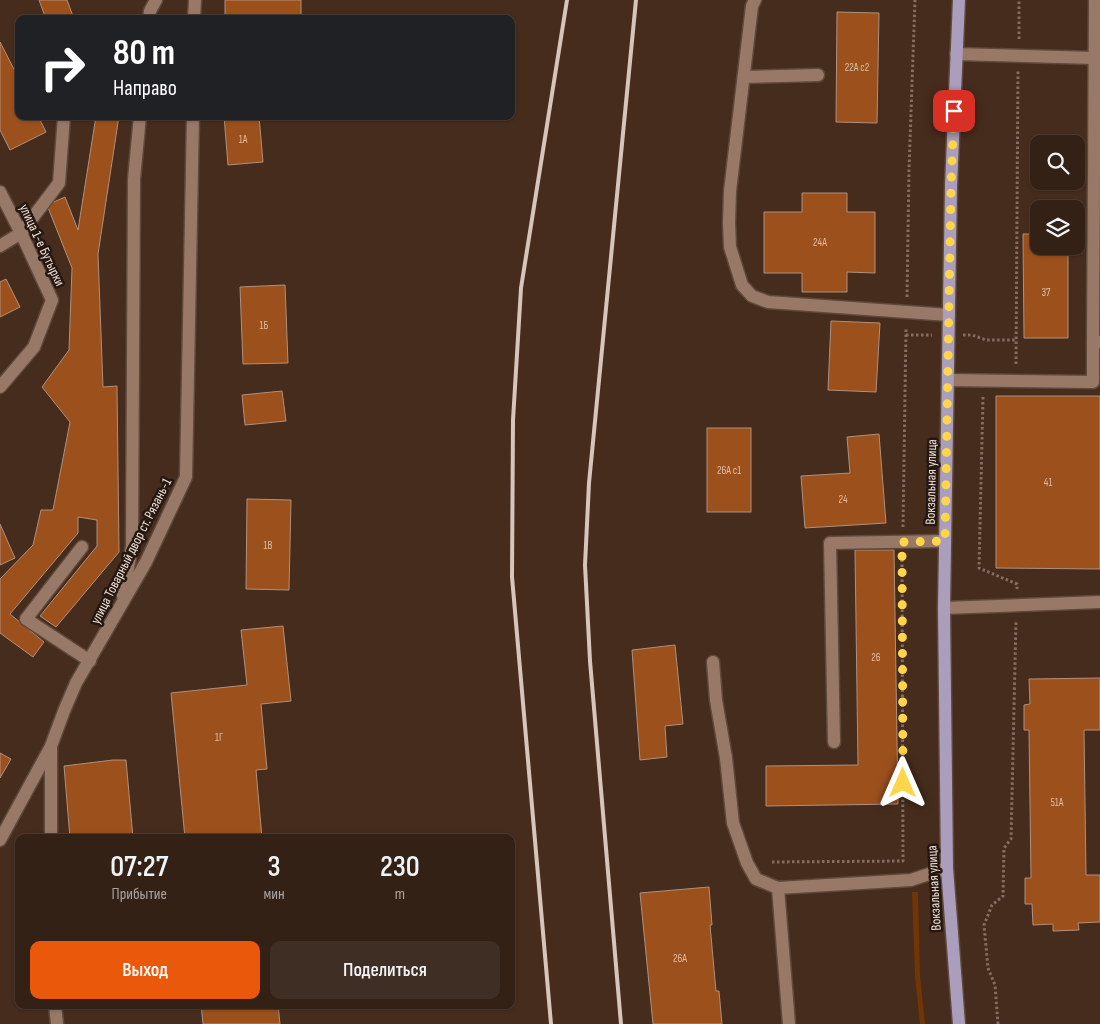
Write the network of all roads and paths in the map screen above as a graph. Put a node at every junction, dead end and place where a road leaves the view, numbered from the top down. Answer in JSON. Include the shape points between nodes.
{"nodes":[{"id":1,"x":156,"y":0,"type":"edge"},
{"id":2,"x":194,"y":0,"type":"edge"},
{"id":3,"x":754,"y":0,"type":"edge"},
{"id":4,"x":915,"y":0,"type":"edge"},
{"id":5,"x":959,"y":0,"type":"edge"},
{"id":6,"x":1019,"y":0,"type":"edge"},
{"id":7,"x":1095,"y":0,"type":"edge"},
{"id":8,"x":150,"y":15,"type":"edge"},
{"id":9,"x":194,"y":15,"type":"edge"},
{"id":10,"x":956,"y":54,"type":"junction"},
{"id":11,"x":1019,"y":56,"type":"junction"},
{"id":12,"x":1094,"y":58,"type":"junction"},
{"id":13,"x":818,"y":75,"type":"dead end"},
{"id":14,"x":744,"y":77,"type":"junction"},
{"id":15,"x":64,"y":120,"type":"edge"},
{"id":16,"x":140,"y":120,"type":"edge"},
{"id":17,"x":193,"y":120,"type":"edge"},
{"id":18,"x":0,"y":192,"type":"edge"},
{"id":19,"x":21,"y":233,"type":"junction"},
{"id":20,"x":0,"y":246,"type":"edge"},
{"id":21,"x":906,"y":312,"type":"junction"},
{"id":22,"x":949,"y":315,"type":"junction"},
{"id":23,"x":1096,"y":342,"type":"edge"},
{"id":24,"x":948,"y":380,"type":"junction"},
{"id":25,"x":1016,"y":381,"type":"junction"},
{"id":26,"x":0,"y":387,"type":"edge"},
{"id":27,"x":991,"y":393,"type":"dead end"},
{"id":28,"x":945,"y":541,"type":"junction"},
{"id":29,"x":902,"y":542,"type":"junction"},
{"id":30,"x":82,"y":547,"type":"dead end"},
{"id":31,"x":1100,"y":602,"type":"edge"},
{"id":32,"x":1016,"y":605,"type":"junction"},
{"id":33,"x":122,"y":606,"type":"junction"},
{"id":34,"x":944,"y":608,"type":"junction"},
{"id":35,"x":90,"y":661,"type":"junction"},
{"id":36,"x":713,"y":662,"type":"dead end"},
{"id":37,"x":834,"y":742,"type":"dead end"},
{"id":38,"x":51,"y":746,"type":"junction"},
{"id":39,"x":51,"y":834,"type":"edge"},
{"id":40,"x":0,"y":840,"type":"edge"},
{"id":41,"x":772,"y":862,"type":"dead end"},
{"id":42,"x":946,"y":868,"type":"junction"},
{"id":43,"x":778,"y":888,"type":"junction"},
{"id":44,"x":55,"y":1009,"type":"edge"},
{"id":45,"x":56,"y":1024,"type":"edge"},
{"id":46,"x":788,"y":1024,"type":"edge"},
{"id":47,"x":958,"y":1024,"type":"edge"},
{"id":48,"x":998,"y":1024,"type":"edge"}],
"edges":[{"from":1,"to":8,"type":"street"},
{"from":2,"to":9,"type":"street"},
{"from":3,"to":14,"type":"street"},
{"from":4,"to":21,"type":"path"},
{"from":5,"to":10,"type":"main road","name":"Вокзальная улица"},
{"from":6,"to":11,"type":"path"},
{"from":7,"to":12,"type":"street"},
{"from":10,"to":11,"type":"street"},
{"from":10,"to":22,"type":"main road","name":"Вокзальная улица"},
{"from":11,"to":12,"type":"street"},
{"from":11,"to":25,"type":"path"},
{"from":12,"to":23,"type":"street"},
{"from":13,"to":14,"type":"street"},
{"from":14,"to":21,"type":"street","via":[[729,223],[730,247],[742,285],[752,296],[768,302]]},
{"from":15,"to":19,"type":"street","via":[[59,183]]},
{"from":16,"to":33,"type":"street","via":[[134,179],[132,546]]},
{"from":17,"to":33,"type":"street","name":"улица Товарный двор ст. Рязань-1","via":[[186,477]]},
{"from":18,"to":19,"type":"street","name":"улица 1-е Бутырки"},
{"from":19,"to":20,"type":"street"},
{"from":19,"to":26,"type":"street","name":"улица 1-е Бутырки","via":[[52,300],[34,347]]},
{"from":21,"to":22,"type":"street"},
{"from":21,"to":29,"type":"path"},
{"from":22,"to":24,"type":"main road","name":"Вокзальная улица"},
{"from":23,"to":25,"type":"street","via":[[1092,382]]},
{"from":24,"to":25,"type":"street"},
{"from":24,"to":28,"type":"main road","name":"Вокзальная улица"},
{"from":27,"to":32,"type":"path","via":[[983,397],[979,568],[1017,584]]},
{"from":28,"to":29,"type":"street"},
{"from":28,"to":34,"type":"main road","name":"Вокзальная улица"},
{"from":29,"to":37,"type":"street","via":[[830,543]]},
{"from":29,"to":41,"type":"path","via":[[903,861]]},
{"from":30,"to":35,"type":"street","via":[[26,619]]},
{"from":31,"to":32,"type":"street"},
{"from":32,"to":34,"type":"street"},
{"from":32,"to":48,"type":"path","via":[[1011,838],[1004,848],[1003,896],[992,905],[984,924]]},
{"from":33,"to":35,"type":"street","name":"улица Товарный двор ст. Рязань-1"},
{"from":34,"to":42,"type":"main road","name":"Вокзальная улица"},
{"from":35,"to":38,"type":"street","name":"улица Товарный двор ст. Рязань-1","via":[[76,683]]},
{"from":36,"to":43,"type":"street","via":[[738,841],[756,879]]},
{"from":38,"to":39,"type":"street","name":"улица Товарный двор ст. Рязань-1"},
{"from":38,"to":40,"type":"street"},
{"from":42,"to":43,"type":"street","via":[[911,880]]},
{"from":42,"to":47,"type":"main road","name":"Вокзальная улица"},
{"from":43,"to":46,"type":"street"},
{"from":44,"to":45,"type":"street"}]}
